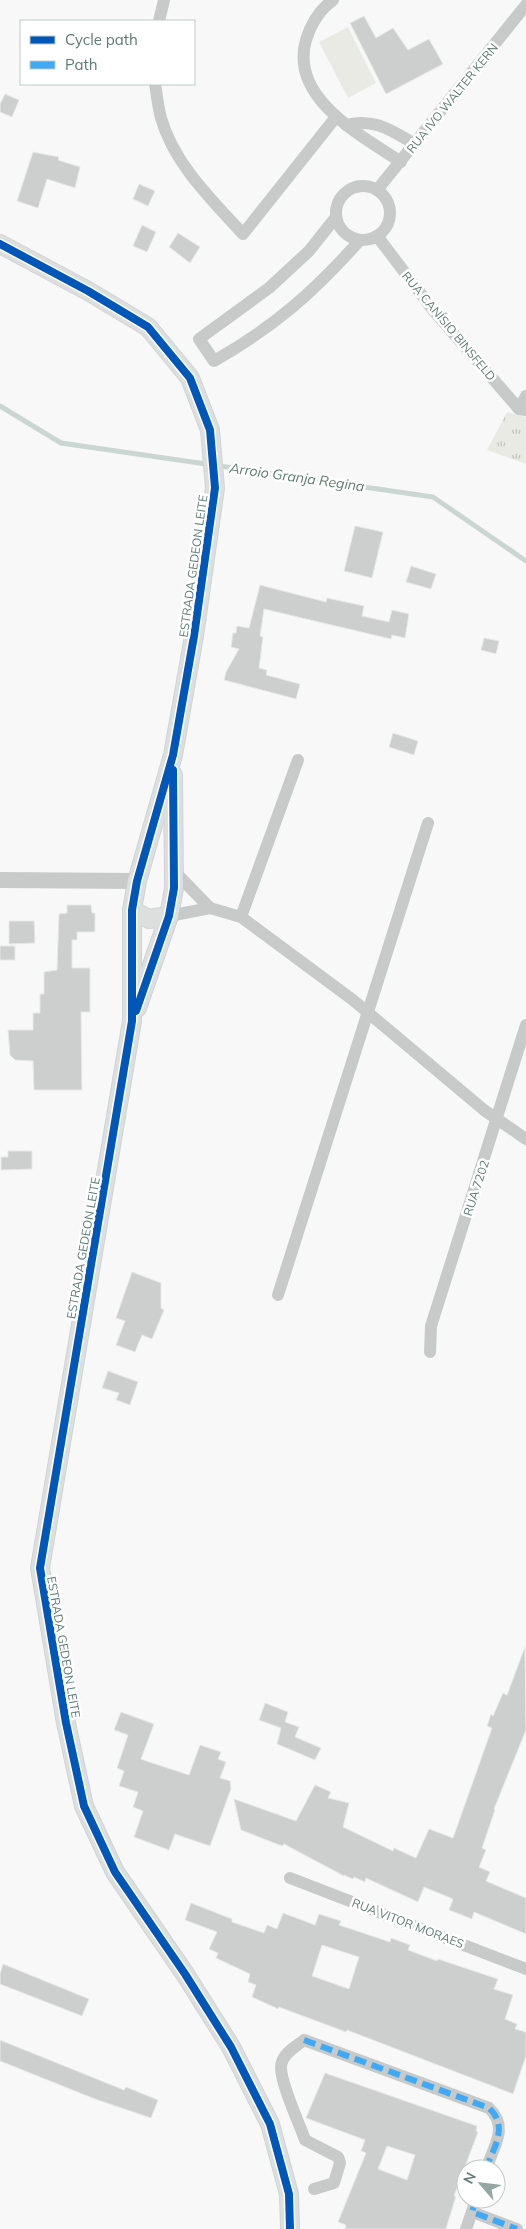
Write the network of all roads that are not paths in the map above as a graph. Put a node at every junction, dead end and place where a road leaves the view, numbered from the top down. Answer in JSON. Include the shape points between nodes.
{"nodes":[{"id":1,"x":164,"y":0,"type":"edge"},
{"id":2,"x":333,"y":0,"type":"edge"},
{"id":3,"x":526,"y":5,"type":"edge"},
{"id":4,"x":160,"y":20,"type":"edge"},
{"id":5,"x":155,"y":85,"type":"edge"},
{"id":6,"x":341,"y":121,"type":"junction"},
{"id":7,"x":415,"y":144,"type":"junction"},
{"id":8,"x":400,"y":162,"type":"junction"},
{"id":9,"x":378,"y":190,"type":"junction"},
{"id":10,"x":336,"y":217,"type":"junction"},
{"id":11,"x":376,"y":236,"type":"junction"},
{"id":12,"x":360,"y":240,"type":"junction"},
{"id":13,"x":0,"y":244,"type":"edge"},
{"id":14,"x":526,"y":396,"type":"edge"},
{"id":15,"x":522,"y":410,"type":"edge"},
{"id":16,"x":173,"y":755,"type":"junction"},
{"id":17,"x":298,"y":760,"type":"dead end"},
{"id":18,"x":428,"y":823,"type":"dead end"},
{"id":19,"x":145,"y":858,"type":"junction"},
{"id":20,"x":174,"y":871,"type":"junction"},
{"id":21,"x":0,"y":880,"type":"edge"},
{"id":22,"x":137,"y":880,"type":"junction"},
{"id":23,"x":210,"y":908,"type":"junction"},
{"id":24,"x":132,"y":910,"type":"junction"},
{"id":25,"x":169,"y":916,"type":"junction"},
{"id":26,"x":241,"y":917,"type":"junction"},
{"id":27,"x":368,"y":1011,"type":"junction"},
{"id":28,"x":132,"y":1020,"type":"junction"},
{"id":29,"x":526,"y":1025,"type":"edge"},
{"id":30,"x":498,"y":1120,"type":"junction"},
{"id":31,"x":526,"y":1139,"type":"edge"},
{"id":32,"x":278,"y":1295,"type":"dead end"},
{"id":33,"x":430,"y":1352,"type":"dead end"},
{"id":34,"x":290,"y":1878,"type":"dead end"},
{"id":35,"x":526,"y":1969,"type":"edge"},
{"id":36,"x":489,"y":2159,"type":"edge"},
{"id":37,"x":314,"y":2190,"type":"dead end"},
{"id":38,"x":473,"y":2209,"type":"edge"},
{"id":39,"x":472,"y":2212,"type":"junction"},
{"id":40,"x":290,"y":2229,"type":"edge"},
{"id":41,"x":466,"y":2229,"type":"edge"},
{"id":42,"x":517,"y":2229,"type":"edge"}],
"edges":[{"from":1,"to":4,"type":"street"},
{"from":2,"to":6,"type":"street","via":[[310,27],[303,51],[308,80],[323,106]]},
{"from":3,"to":7,"type":"street","name":"RUA IVO WALTER KERN"},
{"from":5,"to":6,"type":"street","via":[[161,118],[176,154],[208,196],[244,234]]},
{"from":6,"to":7,"type":"street","via":[[362,121],[385,128]]},
{"from":6,"to":8,"type":"street"},
{"from":7,"to":8,"type":"street","name":"RUA IVO WALTER KERN"},
{"from":8,"to":9,"type":"street","name":"RUA IVO WALTER KERN"},
{"from":9,"to":10,"type":"street","via":[[360,186],[345,193],[339,200]]},
{"from":9,"to":11,"type":"street","via":[[388,201],[390,217],[383,231]]},
{"from":10,"to":12,"type":"street","via":[[344,232]]},
{"from":10,"to":12,"type":"street","via":[[309,251],[269,288],[199,339],[214,361],[285,316],[327,278]]},
{"from":11,"to":12,"type":"street"},
{"from":11,"to":15,"type":"street","name":"RUA CANÍSIO BINSFELD","via":[[434,311]]},
{"from":13,"to":16,"type":"main road","name":"ESTRADA GEDEON LEITE","via":[[148,327],[190,378],[210,430],[215,488]]},
{"from":14,"to":15,"type":"street"},
{"from":16,"to":19,"type":"main road","name":"ESTRADA GEDEON LEITE"},
{"from":16,"to":20,"type":"main road","name":"ESTRADA GEDEON LEITE"},
{"from":17,"to":26,"type":"street"},
{"from":18,"to":27,"type":"street"},
{"from":19,"to":20,"type":"main road","via":[[155,857]]},
{"from":19,"to":22,"type":"main road","name":"ESTRADA GEDEON LEITE"},
{"from":20,"to":23,"type":"street"},
{"from":20,"to":25,"type":"main road","name":"ESTRADA GEDEON LEITE"},
{"from":21,"to":22,"type":"street"},
{"from":22,"to":24,"type":"main road","name":"ESTRADA GEDEON LEITE"},
{"from":23,"to":25,"type":"street"},
{"from":23,"to":26,"type":"street"},
{"from":24,"to":25,"type":"main road","via":[[149,919]]},
{"from":24,"to":28,"type":"main road","name":"ESTRADA GEDEON LEITE"},
{"from":25,"to":28,"type":"main road","name":"ESTRADA GEDEON LEITE"},
{"from":26,"to":27,"type":"street"},
{"from":27,"to":30,"type":"street"},
{"from":27,"to":32,"type":"street"},
{"from":28,"to":40,"type":"main road","name":"ESTRADA GEDEON LEITE","via":[[40,1568],[66,1723],[84,1806],[115,1872],[231,2047],[270,2124],[289,2194]]},
{"from":29,"to":30,"type":"street","name":"RUA 7202"},
{"from":30,"to":31,"type":"street"},
{"from":30,"to":33,"type":"street","name":"RUA 7202","via":[[431,1326]]},
{"from":34,"to":35,"type":"street","name":"RUA VITOR MORAES"},
{"from":36,"to":37,"type":"street","via":[[500,2127],[498,2116],[489,2108],[304,2040],[282,2062],[281,2074],[305,2140],[338,2157],[340,2163],[334,2183]]},
{"from":38,"to":39,"type":"street"},
{"from":39,"to":41,"type":"street"},
{"from":39,"to":42,"type":"street"}]}
